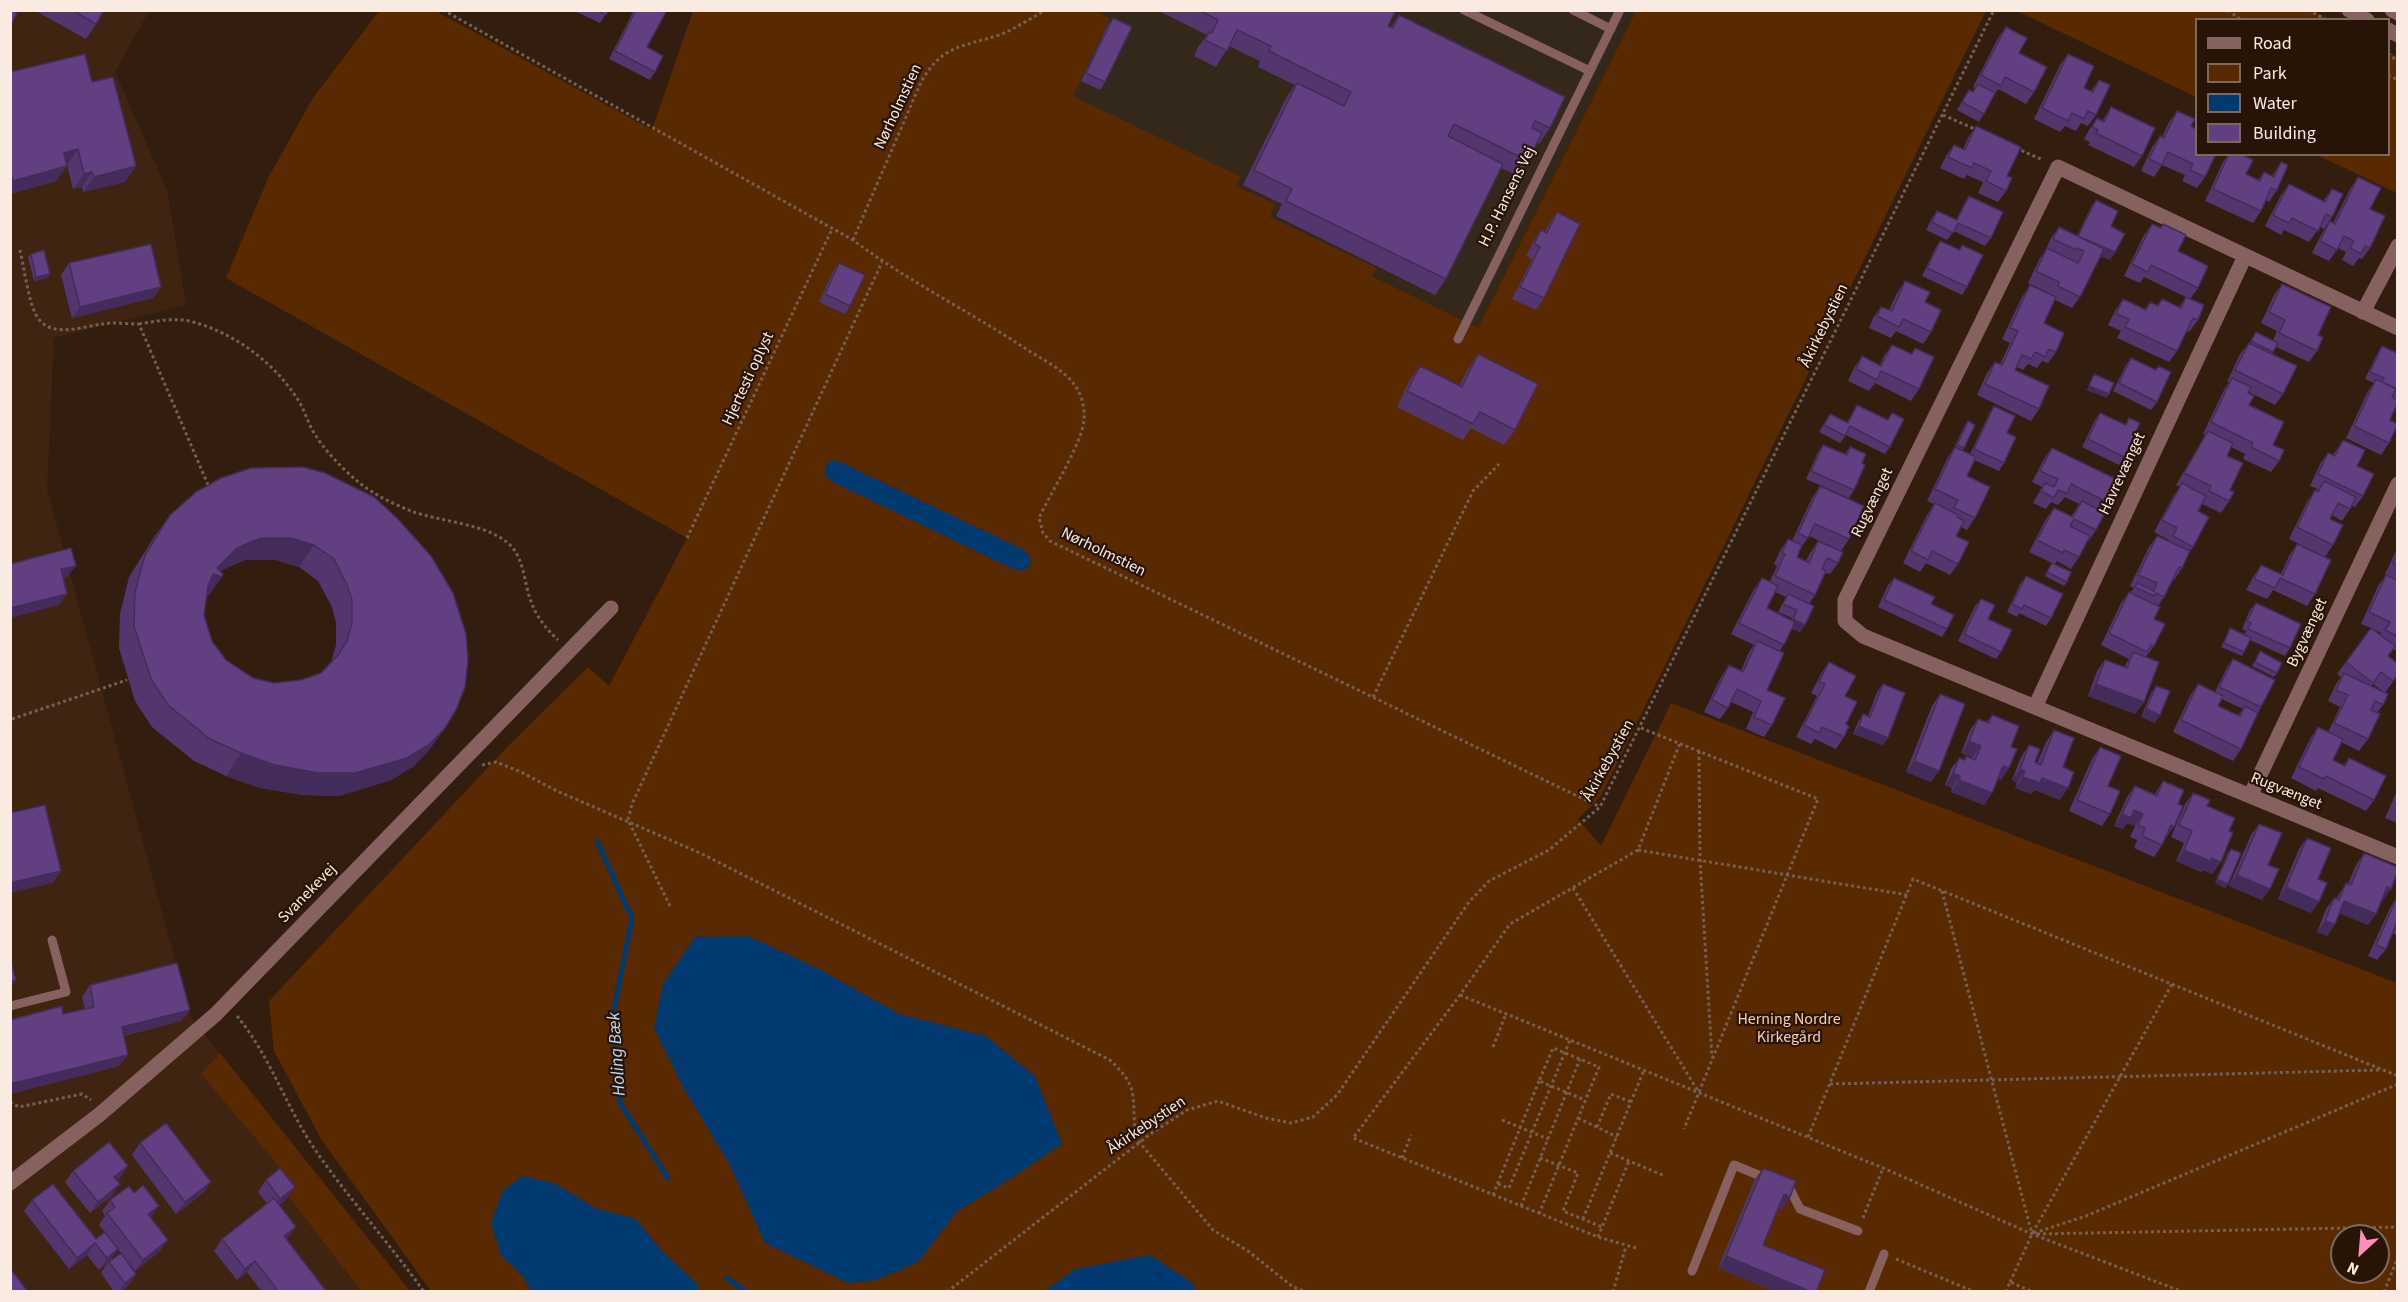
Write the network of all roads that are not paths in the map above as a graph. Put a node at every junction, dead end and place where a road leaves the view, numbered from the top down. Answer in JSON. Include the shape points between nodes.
{"nodes":[{"id":1,"x":1464,"y":10,"type":"edge"},
{"id":2,"x":1573,"y":10,"type":"edge"},
{"id":3,"x":1620,"y":10,"type":"edge"},
{"id":4,"x":2349,"y":10,"type":"edge"},
{"id":5,"x":2392,"y":10,"type":"edge"},
{"id":6,"x":2397,"y":14,"type":"edge"},
{"id":7,"x":2363,"y":18,"type":"edge"},
{"id":8,"x":1611,"y":29,"type":"junction"},
{"id":9,"x":1590,"y":70,"type":"junction"},
{"id":10,"x":2397,"y":246,"type":"edge"},
{"id":11,"x":2245,"y":256,"type":"junction"},
{"id":12,"x":2363,"y":312,"type":"junction"},
{"id":13,"x":2397,"y":328,"type":"edge"},
{"id":14,"x":1458,"y":339,"type":"dead end"},
{"id":15,"x":2397,"y":484,"type":"edge"},
{"id":16,"x":611,"y":608,"type":"dead end"},
{"id":17,"x":2035,"y":707,"type":"junction"},
{"id":18,"x":2250,"y":796,"type":"junction"},
{"id":19,"x":2397,"y":857,"type":"edge"},
{"id":20,"x":52,"y":940,"type":"dead end"},
{"id":21,"x":10,"y":1006,"type":"edge"},
{"id":22,"x":10,"y":1183,"type":"edge"},
{"id":23,"x":1858,"y":1231,"type":"road end"},
{"id":24,"x":1884,"y":1254,"type":"road end"},
{"id":25,"x":1692,"y":1271,"type":"dead end"},
{"id":26,"x":1869,"y":1292,"type":"edge"}],
"edges":[{"from":1,"to":9,"type":"lane"},
{"from":2,"to":8,"type":"lane"},
{"from":3,"to":8,"type":"lane","name":"H.P. Hansens Vej"},
{"from":4,"to":7,"type":"street"},
{"from":5,"to":6,"type":"street"},
{"from":8,"to":9,"type":"lane","name":"H.P. Hansens Vej"},
{"from":9,"to":14,"type":"lane","name":"H.P. Hansens Vej"},
{"from":10,"to":12,"type":"street"},
{"from":11,"to":12,"type":"street"},
{"from":11,"to":17,"type":"street","name":"Havrevænget"},
{"from":11,"to":17,"type":"street","name":"Rugvænget","via":[[2058,167],[1845,600],[1845,621],[1863,636]]},
{"from":12,"to":13,"type":"street"},
{"from":15,"to":18,"type":"street","name":"Bygvænget"},
{"from":16,"to":22,"type":"street","name":"Svanekevej","via":[[216,1014],[99,1115]]},
{"from":17,"to":18,"type":"street","name":"Rugvænget"},
{"from":18,"to":19,"type":"street","name":"Rugvænget"},
{"from":20,"to":21,"type":"lane","via":[[66,992]]},
{"from":23,"to":25,"type":"lane","via":[[1800,1209],[1789,1187],[1734,1165]]},
{"from":24,"to":26,"type":"lane"}]}
